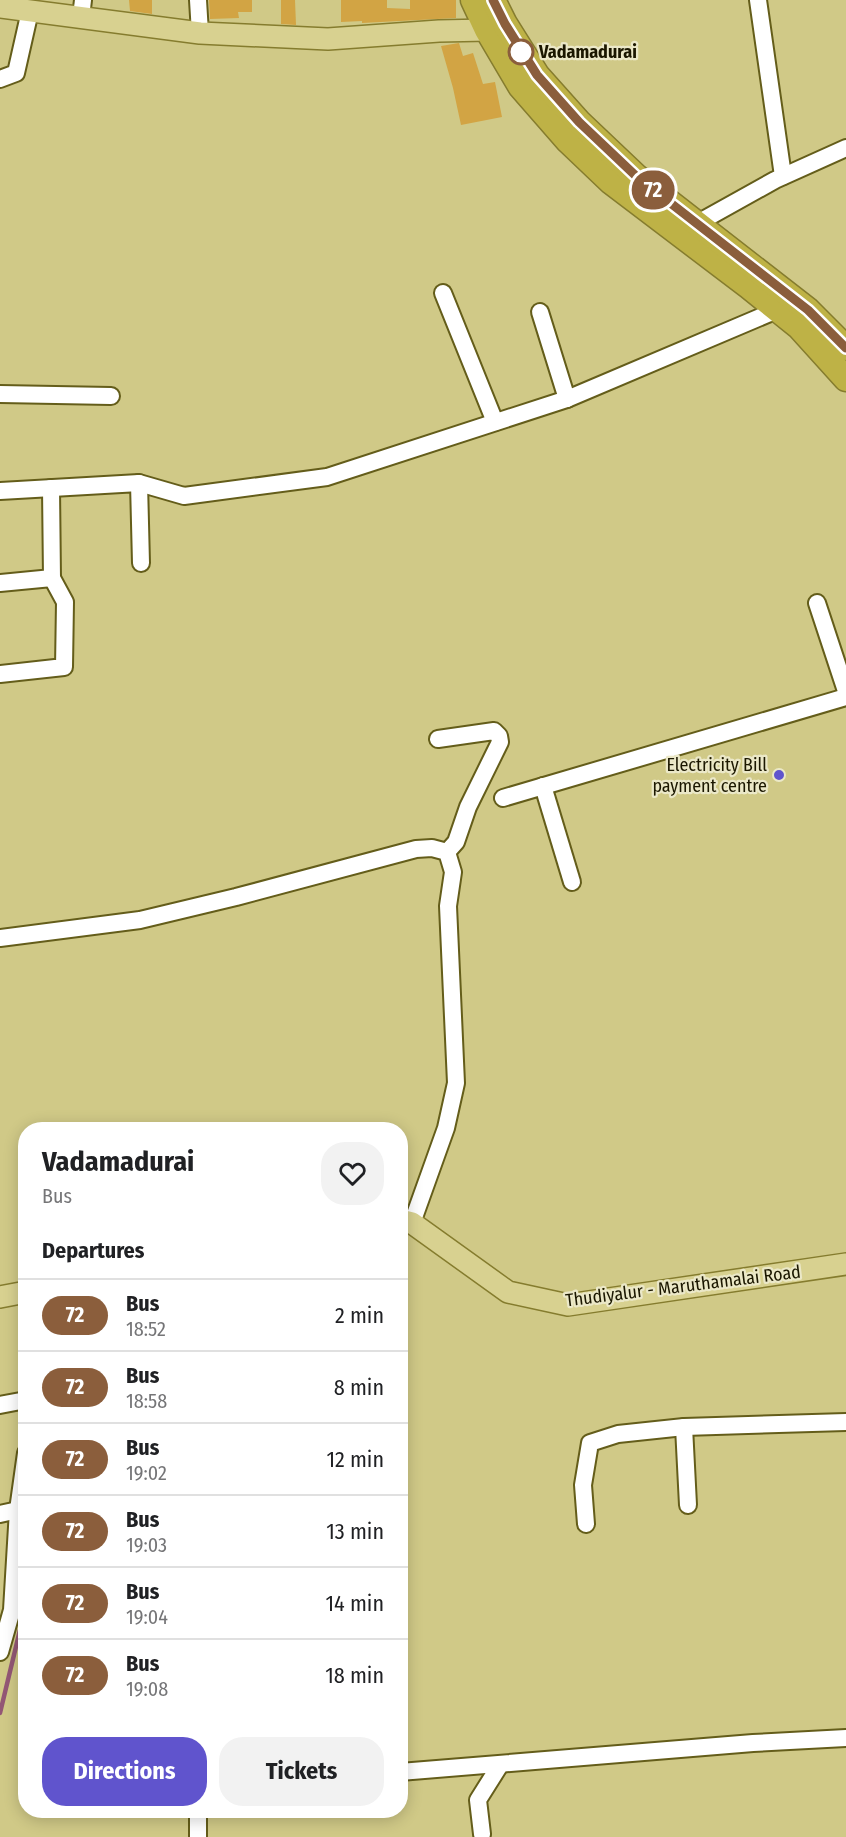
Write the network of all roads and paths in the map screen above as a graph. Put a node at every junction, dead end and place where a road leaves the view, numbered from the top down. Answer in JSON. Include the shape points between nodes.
{"nodes":[{"id":1,"x":198,"y":0,"type":"edge"},
{"id":2,"x":473,"y":0,"type":"edge"},
{"id":3,"x":493,"y":0,"type":"edge"},
{"id":4,"x":758,"y":0,"type":"edge"},
{"id":5,"x":0,"y":7,"type":"edge"},
{"id":6,"x":82,"y":9,"type":"edge"},
{"id":7,"x":30,"y":11,"type":"junction"},
{"id":8,"x":496,"y":27,"type":"junction"},
{"id":9,"x":200,"y":33,"type":"junction"},
{"id":10,"x":0,"y":79,"type":"edge"},
{"id":11,"x":846,"y":148,"type":"edge"},
{"id":12,"x":783,"y":176,"type":"junction"},
{"id":13,"x":696,"y":224,"type":"junction"},
{"id":14,"x":443,"y":293,"type":"dead end"},
{"id":15,"x":777,"y":309,"type":"junction"},
{"id":16,"x":540,"y":312,"type":"dead end"},
{"id":17,"x":846,"y":348,"type":"edge"},
{"id":18,"x":846,"y":379,"type":"edge"},
{"id":19,"x":0,"y":394,"type":"edge"},
{"id":20,"x":111,"y":396,"type":"dead end"},
{"id":21,"x":567,"y":399,"type":"junction"},
{"id":22,"x":495,"y":422,"type":"junction"},
{"id":23,"x":139,"y":483,"type":"junction"},
{"id":24,"x":51,"y":488,"type":"junction"},
{"id":25,"x":0,"y":491,"type":"edge"},
{"id":26,"x":141,"y":563,"type":"dead end"},
{"id":27,"x":52,"y":578,"type":"junction"},
{"id":28,"x":0,"y":583,"type":"edge"},
{"id":29,"x":817,"y":603,"type":"dead end"},
{"id":30,"x":0,"y":674,"type":"edge"},
{"id":31,"x":846,"y":691,"type":"edge"},
{"id":32,"x":846,"y":697,"type":"edge"},
{"id":33,"x":438,"y":739,"type":"dead end"},
{"id":34,"x":543,"y":786,"type":"junction"},
{"id":35,"x":503,"y":798,"type":"dead end"},
{"id":36,"x":447,"y":852,"type":"junction"},
{"id":37,"x":572,"y":882,"type":"dead end"},
{"id":38,"x":0,"y":938,"type":"edge"},
{"id":39,"x":408,"y":1216,"type":"edge"},
{"id":40,"x":408,"y":1222,"type":"edge"},
{"id":41,"x":846,"y":1264,"type":"edge"},
{"id":42,"x":18,"y":1294,"type":"edge"},
{"id":43,"x":0,"y":1297,"type":"edge"},
{"id":44,"x":18,"y":1402,"type":"edge"},
{"id":45,"x":0,"y":1405,"type":"edge"},
{"id":46,"x":846,"y":1422,"type":"edge"},
{"id":47,"x":684,"y":1427,"type":"junction"},
{"id":48,"x":688,"y":1505,"type":"dead end"},
{"id":49,"x":18,"y":1510,"type":"joint"},
{"id":50,"x":0,"y":1514,"type":"edge"},
{"id":51,"x":586,"y":1524,"type":"dead end"},
{"id":52,"x":6,"y":1611,"type":"edge"},
{"id":53,"x":0,"y":1652,"type":"edge"},
{"id":54,"x":846,"y":1738,"type":"edge"},
{"id":55,"x":500,"y":1765,"type":"junction"},
{"id":56,"x":408,"y":1771,"type":"edge"},
{"id":57,"x":198,"y":1818,"type":"edge"},
{"id":58,"x":482,"y":1834,"type":"dead end"},
{"id":59,"x":198,"y":1837,"type":"edge"}],
"edges":[{"from":1,"to":9,"type":"street"},
{"from":2,"to":8,"type":"highway"},
{"from":3,"to":8,"type":"highway"},
{"from":4,"to":12,"type":"street"},
{"from":5,"to":7,"type":"main road"},
{"from":6,"to":7,"type":"main road"},
{"from":6,"to":9,"type":"main road"},
{"from":7,"to":10,"type":"street","via":[[16,73]]},
{"from":8,"to":9,"type":"main road","via":[[328,39]]},
{"from":8,"to":13,"type":"highway","via":[[579,122],[637,177]]},
{"from":8,"to":15,"type":"highway","via":[[520,86],[576,150],[611,182]]},
{"from":11,"to":12,"type":"street"},
{"from":12,"to":13,"type":"street"},
{"from":13,"to":17,"type":"highway","via":[[808,310]]},
{"from":14,"to":22,"type":"street"},
{"from":15,"to":18,"type":"highway","via":[[799,327]]},
{"from":15,"to":21,"type":"street"},
{"from":16,"to":21,"type":"street"},
{"from":19,"to":20,"type":"street"},
{"from":21,"to":22,"type":"street"},
{"from":22,"to":23,"type":"street","via":[[327,477],[184,496]]},
{"from":23,"to":24,"type":"street"},
{"from":23,"to":26,"type":"street"},
{"from":24,"to":25,"type":"street"},
{"from":24,"to":27,"type":"street"},
{"from":27,"to":28,"type":"street"},
{"from":27,"to":30,"type":"street","via":[[64,602],[64,667]]},
{"from":29,"to":31,"type":"street"},
{"from":32,"to":34,"type":"street"},
{"from":33,"to":36,"type":"street","via":[[494,731],[500,736],[456,842]]},
{"from":34,"to":35,"type":"street"},
{"from":34,"to":37,"type":"street"},
{"from":36,"to":38,"type":"street","via":[[416,849],[140,920]]},
{"from":36,"to":39,"type":"street","via":[[453,872],[448,906],[456,1083],[446,1128]]},
{"from":40,"to":41,"type":"main road","name":"Thudiyalur - Maruthamalai Road","via":[[508,1292],[568,1305]]},
{"from":42,"to":43,"type":"main road"},
{"from":44,"to":45,"type":"street"},
{"from":46,"to":47,"type":"street"},
{"from":47,"to":48,"type":"street"},
{"from":47,"to":51,"type":"street","via":[[618,1434],[590,1443],[583,1485]]},
{"from":49,"to":50,"type":"street"},
{"from":49,"to":52,"type":"street"},
{"from":52,"to":53,"type":"street"},
{"from":54,"to":55,"type":"street"},
{"from":55,"to":56,"type":"street"},
{"from":55,"to":58,"type":"street","via":[[478,1800]]},
{"from":57,"to":59,"type":"street"}]}
